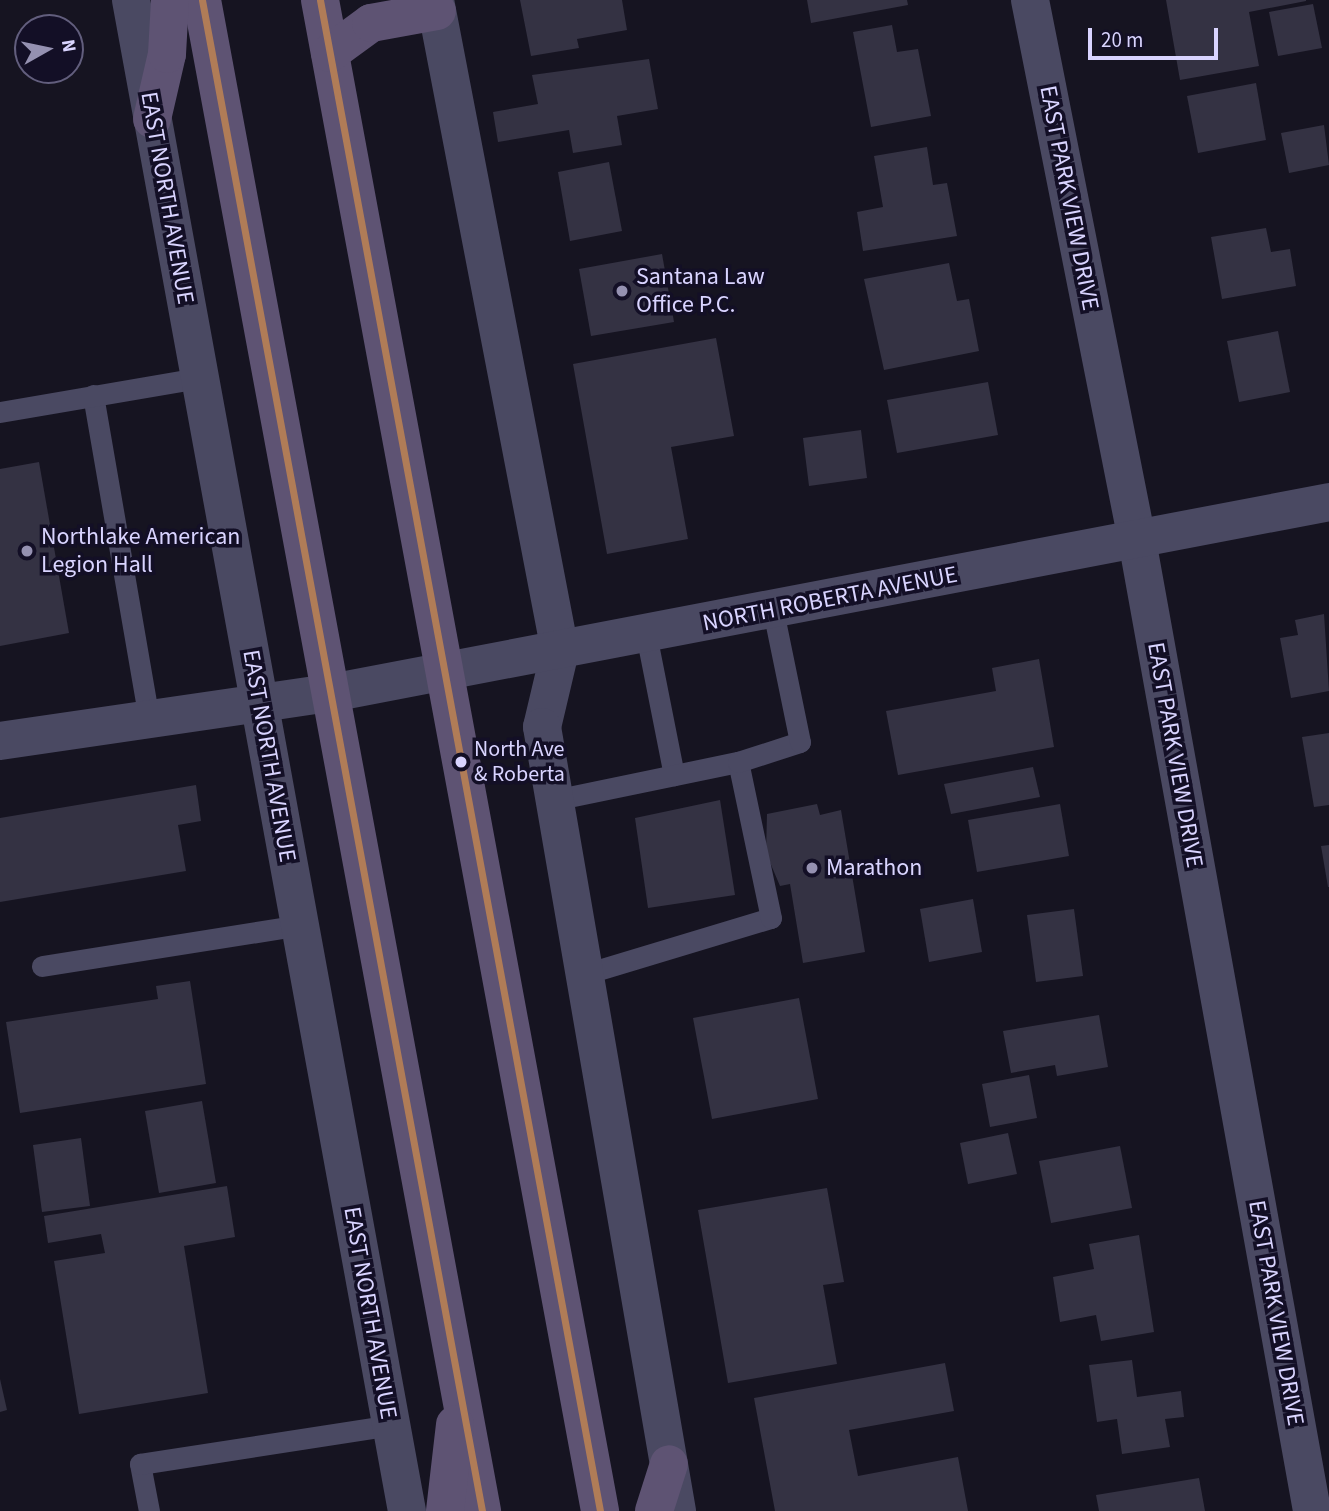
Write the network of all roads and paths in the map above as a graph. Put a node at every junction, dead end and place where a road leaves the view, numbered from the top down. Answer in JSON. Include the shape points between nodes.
{"nodes":[{"id":1,"x":131,"y":0,"type":"edge"},
{"id":2,"x":170,"y":0,"type":"edge"},
{"id":3,"x":202,"y":0,"type":"edge"},
{"id":4,"x":320,"y":0,"type":"edge"},
{"id":5,"x":1030,"y":0,"type":"edge"},
{"id":6,"x":436,"y":5,"type":"edge"},
{"id":7,"x":330,"y":53,"type":"junction"},
{"id":8,"x":152,"y":119,"type":"junction"},
{"id":9,"x":199,"y":377,"type":"junction"},
{"id":10,"x":93,"y":396,"type":"junction"},
{"id":11,"x":0,"y":412,"type":"edge"},
{"id":12,"x":1329,"y":502,"type":"edge"},
{"id":13,"x":1137,"y":540,"type":"junction"},
{"id":14,"x":773,"y":610,"type":"junction"},
{"id":15,"x":646,"y":634,"type":"junction"},
{"id":16,"x":560,"y":651,"type":"junction"},
{"id":17,"x":442,"y":673,"type":"junction"},
{"id":18,"x":331,"y":693,"type":"junction"},
{"id":19,"x":259,"y":704,"type":"junction"},
{"id":20,"x":149,"y":720,"type":"junction"},
{"id":21,"x":0,"y":741,"type":"edge"},
{"id":22,"x":738,"y":762,"type":"junction"},
{"id":23,"x":674,"y":775,"type":"junction"},
{"id":24,"x":554,"y":800,"type":"junction"},
{"id":25,"x":300,"y":926,"type":"junction"},
{"id":26,"x":42,"y":966,"type":"dead end"},
{"id":27,"x":585,"y":974,"type":"junction"},
{"id":28,"x":459,"y":1388,"type":"junction"},
{"id":29,"x":391,"y":1425,"type":"junction"},
{"id":30,"x":669,"y":1464,"type":"junction"},
{"id":31,"x":149,"y":1511,"type":"edge"},
{"id":32,"x":407,"y":1511,"type":"edge"},
{"id":33,"x":445,"y":1511,"type":"edge"},
{"id":34,"x":482,"y":1511,"type":"edge"},
{"id":35,"x":600,"y":1511,"type":"edge"},
{"id":36,"x":654,"y":1511,"type":"edge"},
{"id":37,"x":677,"y":1511,"type":"edge"},
{"id":38,"x":1312,"y":1511,"type":"edge"}],
"edges":[{"from":1,"to":8,"type":"street","name":"EAST NORTH AVENUE"},
{"from":2,"to":8,"type":"main road","via":[[167,54]]},
{"from":3,"to":18,"type":"main road"},
{"from":4,"to":7,"type":"main road"},
{"from":5,"to":13,"type":"street","name":"EAST PARK VIEW DRIVE"},
{"from":6,"to":7,"type":"main road","via":[[371,23]]},
{"from":6,"to":16,"type":"street"},
{"from":7,"to":17,"type":"main road"},
{"from":8,"to":9,"type":"street","name":"EAST NORTH AVENUE"},
{"from":9,"to":10,"type":"lane"},
{"from":9,"to":19,"type":"street","name":"EAST NORTH AVENUE"},
{"from":10,"to":11,"type":"lane"},
{"from":10,"to":20,"type":"lane"},
{"from":12,"to":13,"type":"street","name":"NORTH ROBERTA AVENUE"},
{"from":13,"to":14,"type":"street","name":"NORTH ROBERTA AVENUE"},
{"from":13,"to":38,"type":"street","name":"EAST PARK VIEW DRIVE"},
{"from":14,"to":15,"type":"street","name":"NORTH ROBERTA AVENUE"},
{"from":14,"to":22,"type":"lane","via":[[800,742]]},
{"from":15,"to":16,"type":"street","name":"NORTH ROBERTA AVENUE"},
{"from":15,"to":23,"type":"lane"},
{"from":16,"to":17,"type":"street","name":"NORTH ROBERTA AVENUE"},
{"from":16,"to":24,"type":"street","via":[[542,727]]},
{"from":17,"to":18,"type":"street","name":"NORTH ROBERTA AVENUE"},
{"from":17,"to":35,"type":"main road"},
{"from":18,"to":19,"type":"street","name":"NORTH ROBERTA AVENUE"},
{"from":18,"to":28,"type":"main road"},
{"from":19,"to":20,"type":"street","name":"NORTH ROBERTA AVENUE"},
{"from":19,"to":25,"type":"street","name":"EAST NORTH AVENUE"},
{"from":20,"to":21,"type":"street","name":"NORTH ROBERTA AVENUE"},
{"from":22,"to":23,"type":"lane"},
{"from":22,"to":27,"type":"lane","via":[[771,918]]},
{"from":23,"to":24,"type":"lane"},
{"from":24,"to":27,"type":"street"},
{"from":25,"to":26,"type":"lane"},
{"from":25,"to":29,"type":"street","name":"EAST NORTH AVENUE"},
{"from":27,"to":30,"type":"street"},
{"from":28,"to":33,"type":"main road"},
{"from":28,"to":34,"type":"main road"},
{"from":29,"to":31,"type":"lane","via":[[140,1464]]},
{"from":29,"to":32,"type":"street","name":"EAST NORTH AVENUE"},
{"from":30,"to":36,"type":"main road"},
{"from":30,"to":37,"type":"street"}]}
